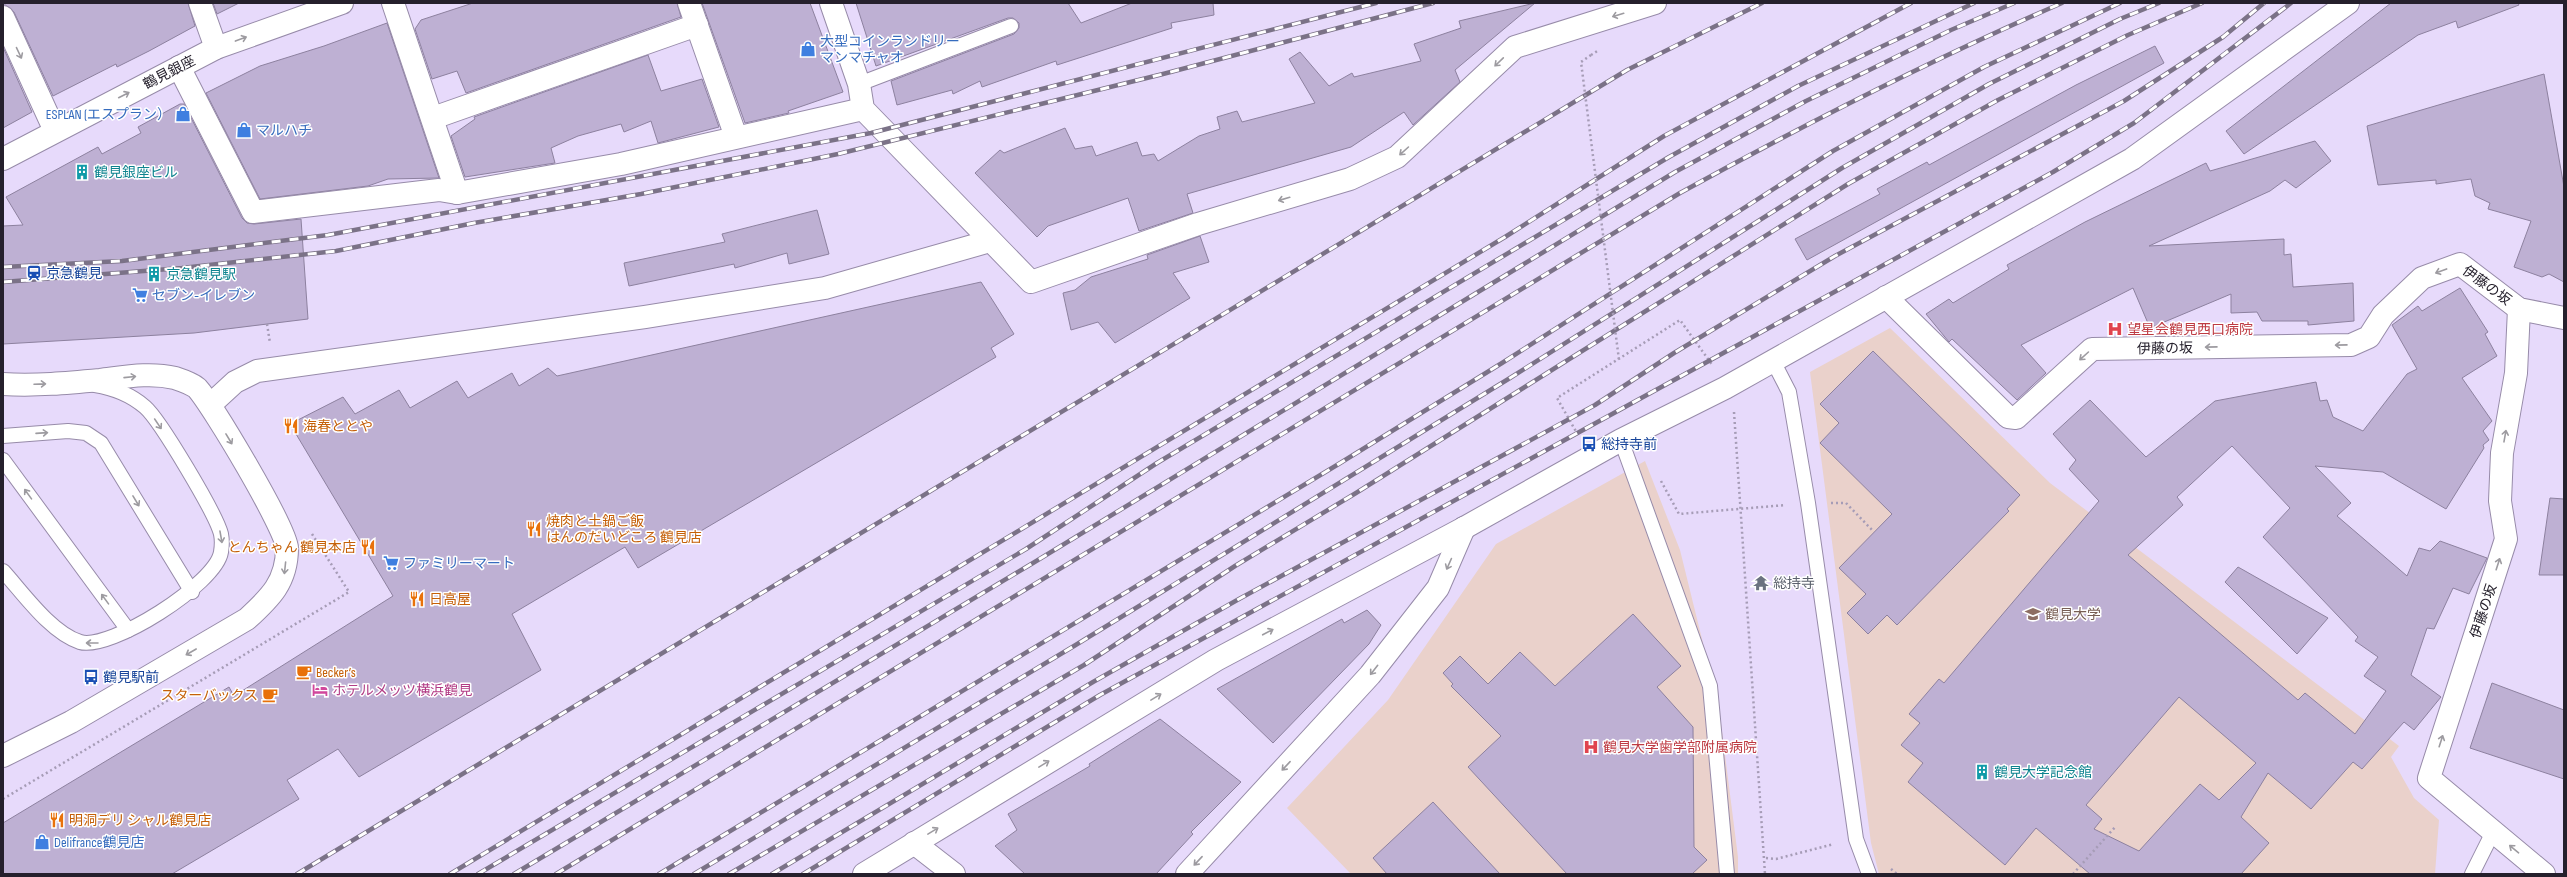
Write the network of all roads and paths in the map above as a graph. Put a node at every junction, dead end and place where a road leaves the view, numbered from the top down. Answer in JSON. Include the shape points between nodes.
{"nodes":[{"id":1,"x":200,"y":3,"type":"edge"},
{"id":2,"x":342,"y":3,"type":"edge"},
{"id":3,"x":393,"y":3,"type":"edge"},
{"id":4,"x":689,"y":3,"type":"edge"},
{"id":5,"x":831,"y":3,"type":"edge"},
{"id":6,"x":1655,"y":3,"type":"edge"},
{"id":7,"x":2348,"y":3,"type":"edge"},
{"id":8,"x":3,"y":18,"type":"edge"},
{"id":9,"x":697,"y":25,"type":"junction"},
{"id":10,"x":1011,"y":26,"type":"dead end"},
{"id":11,"x":216,"y":48,"type":"junction"},
{"id":12,"x":1592,"y":55,"type":"dead end"},
{"id":13,"x":179,"y":67,"type":"junction"},
{"id":14,"x":859,"y":84,"type":"junction"},
{"id":15,"x":863,"y":109,"type":"junction"},
{"id":16,"x":433,"y":118,"type":"junction"},
{"id":17,"x":55,"y":131,"type":"junction"},
{"id":18,"x":736,"y":137,"type":"junction"},
{"id":19,"x":3,"y":159,"type":"edge"},
{"id":20,"x":457,"y":193,"type":"junction"},
{"id":21,"x":990,"y":241,"type":"junction"},
{"id":22,"x":1886,"y":297,"type":"junction"},
{"id":23,"x":2519,"y":309,"type":"junction"},
{"id":24,"x":2564,"y":318,"type":"edge"},
{"id":25,"x":1619,"y":360,"type":"junction"},
{"id":26,"x":1773,"y":361,"type":"junction"},
{"id":27,"x":1716,"y":370,"type":"dead end"},
{"id":28,"x":77,"y":382,"type":"junction"},
{"id":29,"x":3,"y":384,"type":"edge"},
{"id":30,"x":1733,"y":404,"type":"dead end"},
{"id":31,"x":210,"y":406,"type":"junction"},
{"id":32,"x":3,"y":436,"type":"edge"},
{"id":33,"x":1579,"y":437,"type":"dead end"},
{"id":34,"x":1621,"y":440,"type":"junction"},
{"id":35,"x":3,"y":460,"type":"edge"},
{"id":36,"x":1660,"y":479,"type":"dead end"},
{"id":37,"x":1808,"y":503,"type":"junction"},
{"id":38,"x":1741,"y":510,"type":"junction"},
{"id":39,"x":1464,"y":528,"type":"junction"},
{"id":40,"x":1874,"y":532,"type":"dead end"},
{"id":41,"x":3,"y":570,"type":"edge"},
{"id":42,"x":192,"y":592,"type":"junction"},
{"id":43,"x":128,"y":630,"type":"junction"},
{"id":44,"x":3,"y":756,"type":"edge"},
{"id":45,"x":2116,"y":826,"type":"dead end"},
{"id":46,"x":2493,"y":832,"type":"junction"},
{"id":47,"x":1856,"y":839,"type":"junction"},
{"id":48,"x":914,"y":843,"type":"junction"},
{"id":49,"x":1766,"y":858,"type":"junction"},
{"id":50,"x":864,"y":874,"type":"edge"},
{"id":51,"x":954,"y":874,"type":"edge"},
{"id":52,"x":1187,"y":874,"type":"edge"},
{"id":53,"x":1727,"y":874,"type":"edge"},
{"id":54,"x":1766,"y":874,"type":"edge"},
{"id":55,"x":1869,"y":874,"type":"edge"},
{"id":56,"x":2073,"y":874,"type":"edge"},
{"id":57,"x":2472,"y":874,"type":"edge"},
{"id":58,"x":2544,"y":874,"type":"edge"}],
"edges":[{"from":1,"to":11,"type":"street"},
{"from":11,"to":2,"type":"street","name":"鶴見銀座","one_way":true},
{"from":3,"to":16,"type":"street"},
{"from":4,"to":9,"type":"street"},
{"from":5,"to":14,"type":"street"},
{"from":6,"to":21,"type":"street","one_way":true,"via":[[1515,46],[1397,157],[1350,179],[1198,224],[1031,282]]},
{"from":7,"to":22,"type":"street","via":[[2132,159]]},
{"from":8,"to":17,"type":"street","one_way":true},
{"from":9,"to":16,"type":"street"},
{"from":9,"to":18,"type":"street"},
{"from":10,"to":14,"type":"lane"},
{"from":11,"to":13,"type":"street","name":"鶴見銀座"},
{"from":12,"to":25,"type":"path","bridge":true,"via":[[1581,62]]},
{"from":17,"to":13,"type":"street","name":"鶴見銀座","one_way":true},
{"from":13,"to":20,"type":"street","via":[[253,212],[439,190]]},
{"from":14,"to":15,"type":"street"},
{"from":15,"to":18,"type":"street","via":[[834,118]]},
{"from":15,"to":21,"type":"street"},
{"from":16,"to":20,"type":"street"},
{"from":17,"to":19,"type":"street","name":"鶴見銀座"},
{"from":18,"to":20,"type":"street","via":[[622,164]]},
{"from":21,"to":31,"type":"street","via":[[825,288],[645,317],[257,371],[235,382]]},
{"from":23,"to":22,"type":"street","name":"伊藤の坂","one_way":true,"via":[[2460,264],[2422,278],[2383,315],[2370,337],[2351,345],[2092,349],[2016,418],[2008,417]]},
{"from":22,"to":26,"type":"street"},
{"from":23,"to":24,"type":"street"},
{"from":46,"to":23,"type":"street","name":"伊藤の坂","one_way":true,"via":[[2429,778],[2506,539],[2500,501],[2502,453],[2516,373]]},
{"from":25,"to":27,"type":"path","via":[[1680,320]]},
{"from":25,"to":33,"type":"path","via":[[1557,398]]},
{"from":26,"to":34,"type":"street"},
{"from":26,"to":37,"type":"lane","via":[[1789,392]]},
{"from":29,"to":28,"type":"street","one_way":true},
{"from":28,"to":31,"type":"street","one_way":true,"via":[[154,374],[196,387]]},
{"from":28,"to":42,"type":"lane","one_way":true,"via":[[109,387],[129,395],[146,407],[213,513],[221,534],[221,554],[209,575]]},
{"from":30,"to":38,"type":"path"},
{"from":31,"to":44,"type":"street","one_way":true,"via":[[279,522],[287,547],[284,574],[268,600],[247,619],[71,722]]},
{"from":32,"to":42,"type":"lane","one_way":true,"via":[[68,431],[86,433],[101,444]]},
{"from":34,"to":39,"type":"street"},
{"from":34,"to":53,"type":"lane","via":[[1710,686]]},
{"from":43,"to":35,"type":"lane","one_way":true},
{"from":36,"to":38,"type":"path","via":[[1679,514]]},
{"from":37,"to":38,"type":"path"},
{"from":37,"to":40,"type":"path","via":[[1846,503]]},
{"from":37,"to":47,"type":"lane"},
{"from":38,"to":49,"type":"path"},
{"from":48,"to":39,"type":"street","one_way":true,"via":[[1216,660]]},
{"from":39,"to":52,"type":"street","one_way":true,"via":[[1438,588],[1370,675]]},
{"from":43,"to":41,"type":"lane","one_way":true,"via":[[99,643],[81,643],[64,636]]},
{"from":42,"to":43,"type":"lane"},
{"from":45,"to":56,"type":"path"},
{"from":46,"to":57,"type":"lane"},
{"from":58,"to":46,"type":"street","one_way":true},
{"from":47,"to":49,"type":"path","via":[[1776,859]]},
{"from":47,"to":55,"type":"lane"},
{"from":48,"to":50,"type":"street"},
{"from":48,"to":51,"type":"street"},
{"from":49,"to":54,"type":"path"}]}
